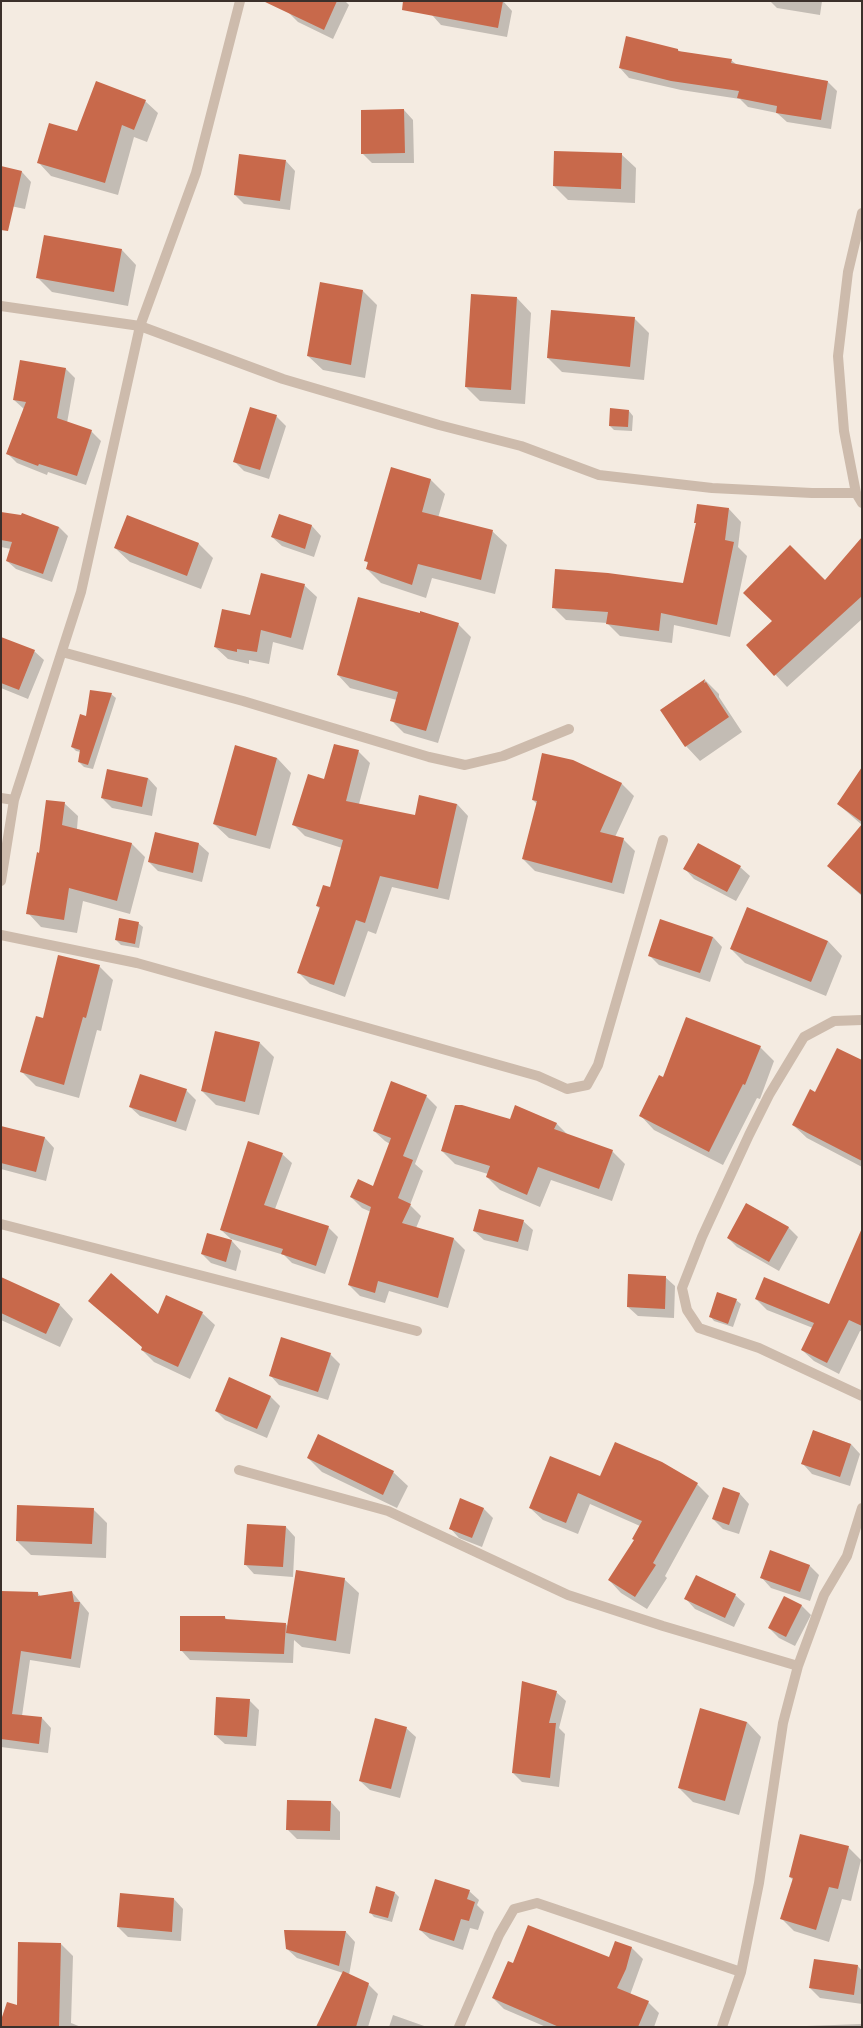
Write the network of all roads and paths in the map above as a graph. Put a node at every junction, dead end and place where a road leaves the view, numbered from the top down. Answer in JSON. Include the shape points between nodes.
{"nodes":[{"id":1,"x":240,"y":1,"type":"edge"},
{"id":2,"x":862,"y":213,"type":"edge"},
{"id":3,"x":1,"y":306,"type":"edge"},
{"id":4,"x":140,"y":326,"type":"junction"},
{"id":5,"x":856,"y":493,"type":"junction"},
{"id":6,"x":862,"y":503,"type":"edge"},
{"id":7,"x":62,"y":652,"type":"junction"},
{"id":8,"x":569,"y":729,"type":"dead end"},
{"id":9,"x":1,"y":798,"type":"edge"},
{"id":10,"x":14,"y":800,"type":"junction"},
{"id":11,"x":663,"y":840,"type":"dead end"},
{"id":12,"x":1,"y":881,"type":"edge"},
{"id":13,"x":1,"y":935,"type":"edge"},
{"id":14,"x":862,"y":1020,"type":"edge"},
{"id":15,"x":1,"y":1224,"type":"edge"},
{"id":16,"x":417,"y":1332,"type":"dead end"},
{"id":17,"x":862,"y":1396,"type":"edge"},
{"id":18,"x":239,"y":1470,"type":"dead end"},
{"id":19,"x":862,"y":1508,"type":"edge"},
{"id":20,"x":798,"y":1666,"type":"junction"},
{"id":21,"x":741,"y":1972,"type":"junction"},
{"id":22,"x":459,"y":2027,"type":"edge"},
{"id":23,"x":722,"y":2027,"type":"edge"}],
"edges":[{"from":1,"to":4,"type":"street","via":[[196,173]]},
{"from":2,"to":5,"type":"street","via":[[848,272],[838,356],[844,431]]},
{"from":3,"to":4,"type":"street"},
{"from":4,"to":5,"type":"street","via":[[283,379],[439,425],[521,446],[599,475],[712,488]]},
{"from":4,"to":7,"type":"street","via":[[82,592]]},
{"from":5,"to":6,"type":"street"},
{"from":7,"to":8,"type":"street","via":[[243,701],[429,757],[465,765],[503,756]]},
{"from":7,"to":10,"type":"street"},
{"from":9,"to":10,"type":"street"},
{"from":10,"to":12,"type":"street"},
{"from":11,"to":13,"type":"street","via":[[598,1065],[587,1085],[567,1090],[538,1076],[137,963]]},
{"from":14,"to":17,"type":"street","via":[[834,1021],[804,1037],[769,1095],[749,1135],[702,1237],[682,1288],[687,1310],[699,1328],[759,1348]]},
{"from":15,"to":16,"type":"street"},
{"from":18,"to":20,"type":"street","via":[[388,1511],[568,1595]]},
{"from":19,"to":20,"type":"street","via":[[846,1556],[824,1594]]},
{"from":20,"to":21,"type":"street","via":[[783,1723],[759,1883]]},
{"from":21,"to":22,"type":"street","via":[[538,1903],[514,1910],[510,1916],[499,1935]]},
{"from":21,"to":23,"type":"street"}]}
